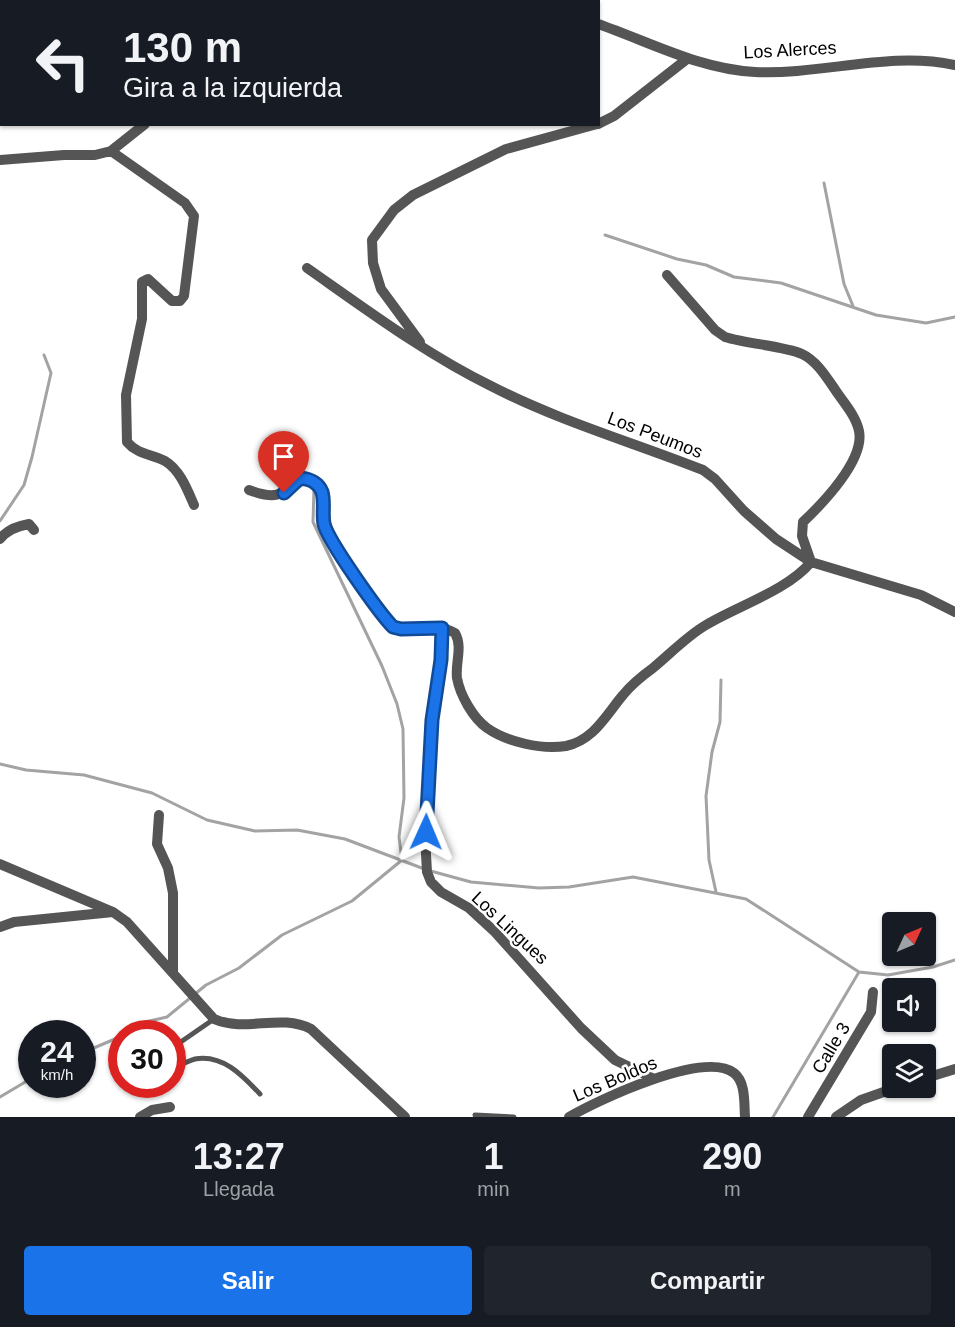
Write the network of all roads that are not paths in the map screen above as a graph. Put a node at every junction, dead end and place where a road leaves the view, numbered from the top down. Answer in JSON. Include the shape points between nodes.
{"nodes":[{"id":1,"x":600,"y":25,"type":"edge"},
{"id":2,"x":687,"y":59,"type":"junction"},
{"id":3,"x":955,"y":65,"type":"edge"},
{"id":4,"x":600,"y":123,"type":"edge"},
{"id":5,"x":142,"y":126,"type":"edge"},
{"id":6,"x":591,"y":126,"type":"edge"},
{"id":7,"x":111,"y":151,"type":"junction"},
{"id":8,"x":0,"y":160,"type":"edge"},
{"id":9,"x":307,"y":268,"type":"dead end"},
{"id":10,"x":667,"y":275,"type":"dead end"},
{"id":11,"x":427,"y":351,"type":"junction"},
{"id":12,"x":249,"y":490,"type":"dead end"},
{"id":13,"x":194,"y":505,"type":"dead end"},
{"id":14,"x":34,"y":530,"type":"dead end"},
{"id":15,"x":0,"y":540,"type":"edge"},
{"id":16,"x":811,"y":562,"type":"junction"},
{"id":17,"x":955,"y":612,"type":"edge"},
{"id":18,"x":442,"y":628,"type":"junction"},
{"id":19,"x":159,"y":815,"type":"dead end"},
{"id":20,"x":0,"y":864,"type":"edge"},
{"id":21,"x":113,"y":912,"type":"junction"},
{"id":22,"x":0,"y":927,"type":"edge"},
{"id":23,"x":173,"y":973,"type":"junction"},
{"id":24,"x":873,"y":992,"type":"dead end"},
{"id":25,"x":214,"y":1019,"type":"junction"},
{"id":26,"x":186,"y":1038,"type":"edge"},
{"id":27,"x":186,"y":1062,"type":"edge"},
{"id":28,"x":955,"y":1069,"type":"edge"},
{"id":29,"x":936,"y":1075,"type":"edge"},
{"id":30,"x":652,"y":1078,"type":"junction"},
{"id":31,"x":882,"y":1093,"type":"edge"},
{"id":32,"x":260,"y":1094,"type":"dead end"},
{"id":33,"x":170,"y":1107,"type":"dead end"},
{"id":34,"x":475,"y":1114,"type":"dead end"},
{"id":35,"x":571,"y":1116,"type":"edge"},
{"id":36,"x":140,"y":1117,"type":"edge"},
{"id":37,"x":405,"y":1117,"type":"edge"},
{"id":38,"x":514,"y":1117,"type":"edge"},
{"id":39,"x":745,"y":1117,"type":"edge"},
{"id":40,"x":808,"y":1117,"type":"edge"},
{"id":41,"x":836,"y":1117,"type":"edge"}],
"edges":[{"from":1,"to":2,"type":"street","name":"Los Alerces"},
{"from":2,"to":3,"type":"street","name":"Los Alerces","via":[[756,72],[922,58]]},
{"from":2,"to":4,"type":"street"},
{"from":5,"to":7,"type":"street"},
{"from":6,"to":11,"type":"street","via":[[506,149],[413,195],[394,210],[372,240],[373,263],[381,289]]},
{"from":7,"to":8,"type":"street"},
{"from":7,"to":13,"type":"street","via":[[185,204],[194,216],[184,296],[180,301],[172,301],[148,279],[142,282],[142,319],[126,395],[127,442],[174,470]]},
{"from":9,"to":11,"type":"street","name":"Los Peumos"},
{"from":10,"to":16,"type":"street","via":[[725,337],[802,354],[825,374],[852,415],[859,429],[855,452],[830,496],[803,522],[801,529]]},
{"from":11,"to":16,"type":"street","name":"Los Peumos","via":[[491,387],[558,417],[703,470],[776,539]]},
{"from":12,"to":18,"type":"street","via":[[268,497],[284,493],[300,478],[318,484],[324,525],[333,545],[387,621],[401,629]]},
{"from":14,"to":15,"type":"street","via":[[29,524],[21,525],[6,532]]},
{"from":16,"to":17,"type":"street","name":"Los Peumos","via":[[921,595]]},
{"from":16,"to":18,"type":"street","via":[[787,582],[703,627],[635,683],[595,730],[566,746],[527,744],[496,732],[476,717],[458,678],[458,638]]},
{"from":18,"to":30,"type":"street","name":"Los Lingues","via":[[427,786],[426,854],[431,882],[494,931],[615,1060]]},
{"from":19,"to":23,"type":"street","via":[[158,844],[173,893]]},
{"from":20,"to":21,"type":"street"},
{"from":21,"to":22,"type":"street","via":[[14,922]]},
{"from":21,"to":23,"type":"street"},
{"from":23,"to":25,"type":"street"},
{"from":24,"to":40,"type":"street","name":"Calle 3","via":[[871,1012]]},
{"from":25,"to":26,"type":"lane"},
{"from":25,"to":37,"type":"street","via":[[225,1023],[280,1021],[304,1025]]},
{"from":27,"to":32,"type":"lane","via":[[205,1058],[227,1065]]},
{"from":28,"to":29,"type":"street"},
{"from":30,"to":35,"type":"street","name":"Los Boldos"},
{"from":30,"to":39,"type":"street","name":"Los Boldos","via":[[695,1069],[728,1070],[740,1082]]},
{"from":31,"to":41,"type":"street","via":[[861,1100]]},
{"from":33,"to":36,"type":"street"},
{"from":34,"to":38,"type":"lane"}]}
